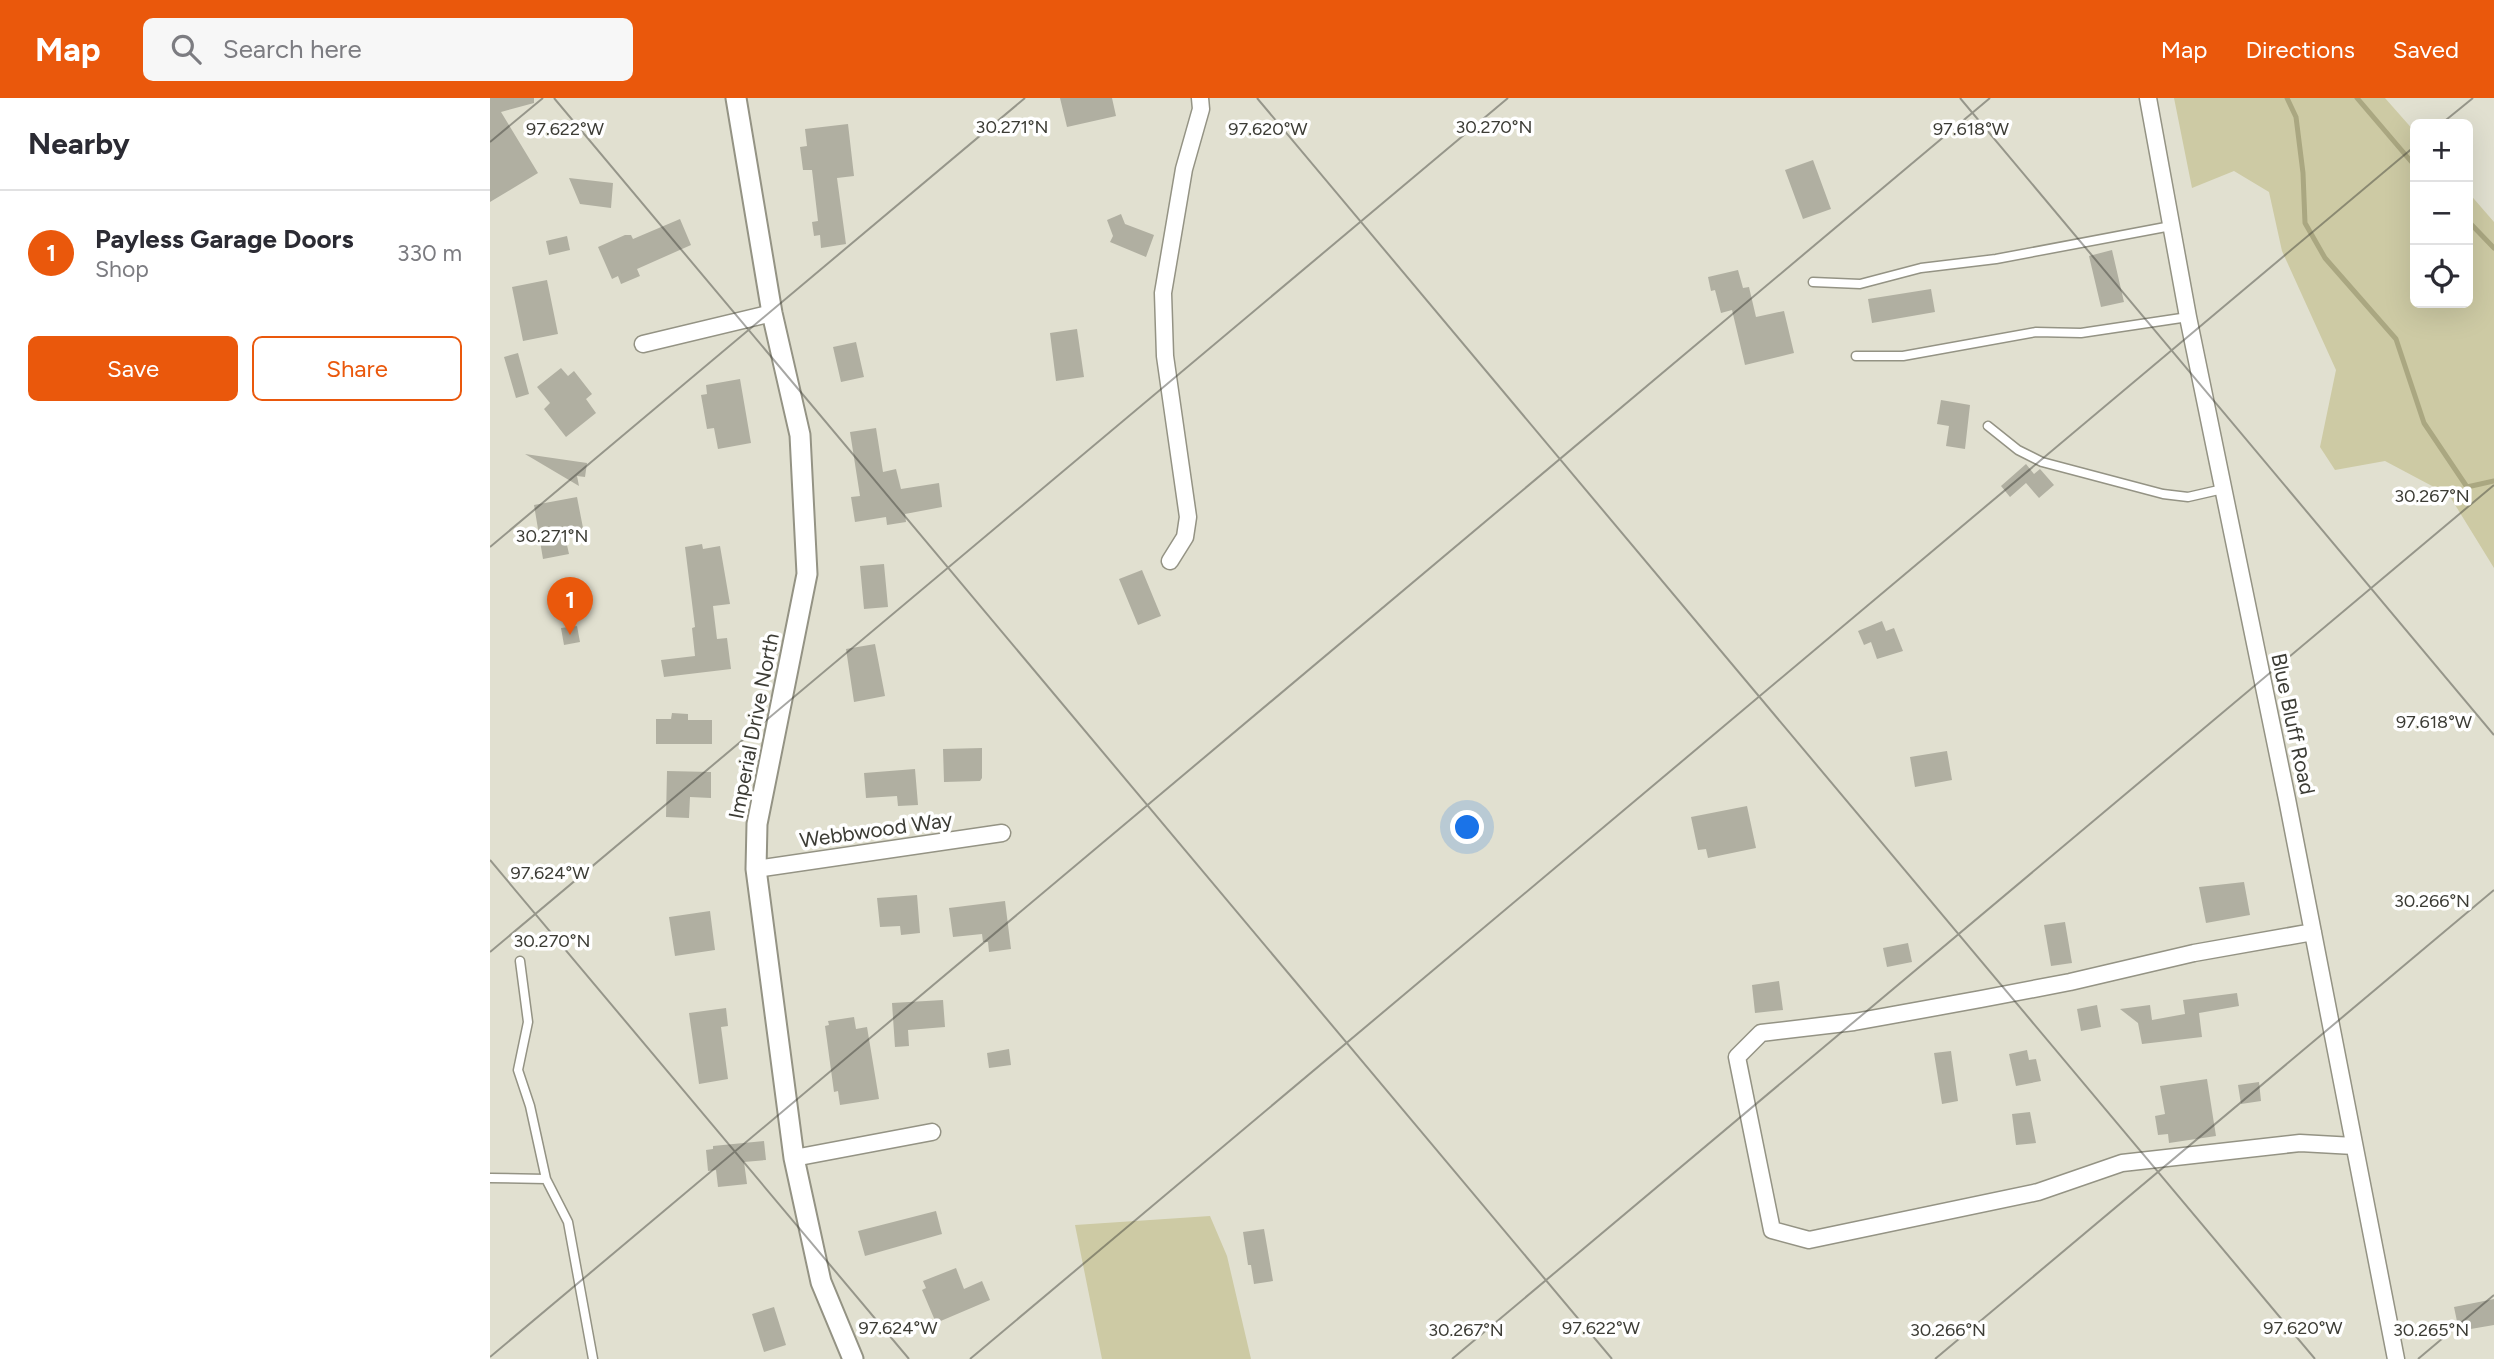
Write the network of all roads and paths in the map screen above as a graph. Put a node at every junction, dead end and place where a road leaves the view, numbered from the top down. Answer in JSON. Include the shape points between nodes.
{"nodes":[{"id":1,"x":736,"y":98,"type":"edge"},
{"id":2,"x":1200,"y":98,"type":"edge"},
{"id":3,"x":2148,"y":98,"type":"edge"},
{"id":4,"x":2171,"y":226,"type":"junction"},
{"id":5,"x":1813,"y":282,"type":"dead end"},
{"id":6,"x":772,"y":313,"type":"junction"},
{"id":7,"x":2188,"y":317,"type":"junction"},
{"id":8,"x":643,"y":344,"type":"dead end"},
{"id":9,"x":1856,"y":356,"type":"dead end"},
{"id":10,"x":1988,"y":426,"type":"dead end"},
{"id":11,"x":2223,"y":489,"type":"junction"},
{"id":12,"x":1170,"y":561,"type":"dead end"},
{"id":13,"x":1002,"y":833,"type":"dead end"},
{"id":14,"x":757,"y":869,"type":"junction"},
{"id":15,"x":2313,"y":932,"type":"junction"},
{"id":16,"x":520,"y":961,"type":"dead end"},
{"id":17,"x":932,"y":1132,"type":"dead end"},
{"id":18,"x":2354,"y":1146,"type":"junction"},
{"id":19,"x":794,"y":1158,"type":"junction"},
{"id":20,"x":490,"y":1178,"type":"edge"},
{"id":21,"x":545,"y":1179,"type":"junction"},
{"id":22,"x":593,"y":1359,"type":"edge"},
{"id":23,"x":853,"y":1359,"type":"edge"},
{"id":24,"x":2396,"y":1359,"type":"edge"}],
"edges":[{"from":1,"to":6,"type":"street","name":"Imperial Drive North"},
{"from":2,"to":12,"type":"street","via":[[1163,292],[1165,356],[1188,517],[1185,537]]},
{"from":3,"to":4,"type":"street","name":"Blue Bluff Road"},
{"from":4,"to":5,"type":"lane","via":[[1996,259],[1921,268],[1860,284]]},
{"from":4,"to":7,"type":"street","name":"Blue Bluff Road"},
{"from":6,"to":8,"type":"street"},
{"from":6,"to":14,"type":"street","name":"Imperial Drive North","via":[[800,435],[807,574],[757,824]]},
{"from":7,"to":9,"type":"lane","via":[[2081,333],[2036,332],[1903,356]]},
{"from":7,"to":11,"type":"street","name":"Blue Bluff Road"},
{"from":10,"to":11,"type":"lane","via":[[2042,462],[2163,494],[2188,497]]},
{"from":11,"to":15,"type":"street","name":"Blue Bluff Road"},
{"from":13,"to":14,"type":"street","name":"Webbwood Way"},
{"from":14,"to":19,"type":"street","name":"Imperial Drive North"},
{"from":15,"to":18,"type":"street","name":"Blue Bluff Road"},
{"from":15,"to":18,"type":"street","via":[[1955,1004],[1761,1033],[1737,1057],[1745,1105],[1772,1230],[1809,1240],[2038,1192],[2122,1163],[2300,1143]]},
{"from":16,"to":21,"type":"lane","via":[[528,1022],[518,1070]]},
{"from":17,"to":19,"type":"street"},
{"from":18,"to":24,"type":"street","name":"Blue Bluff Road"},
{"from":19,"to":23,"type":"street","name":"Imperial Drive North","via":[[821,1282]]},
{"from":20,"to":21,"type":"lane"},
{"from":21,"to":22,"type":"lane","via":[[568,1222]]}]}
